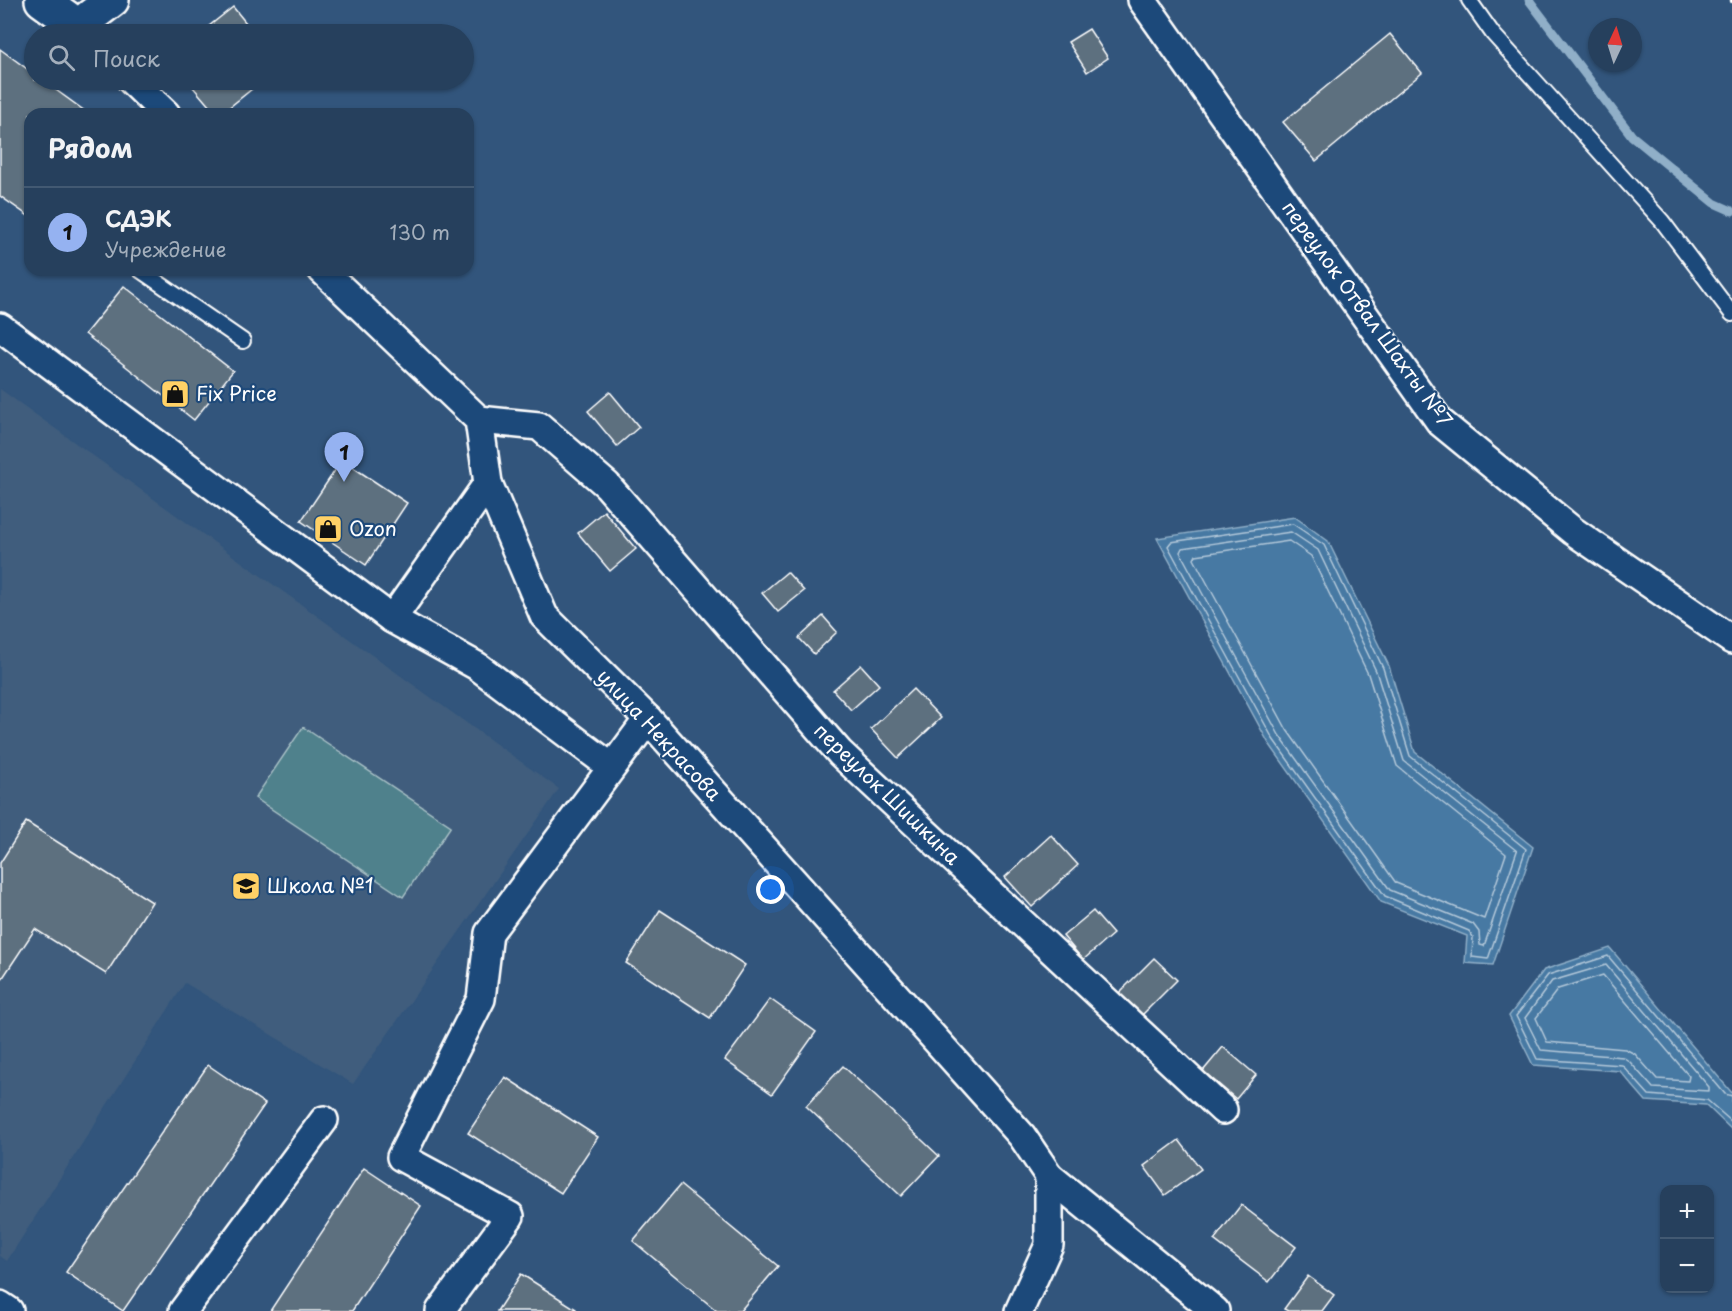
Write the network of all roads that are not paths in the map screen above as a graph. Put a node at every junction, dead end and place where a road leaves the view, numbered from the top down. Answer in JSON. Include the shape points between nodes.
{"nodes":[{"id":1,"x":42,"y":0,"type":"edge"},
{"id":2,"x":112,"y":0,"type":"edge"},
{"id":3,"x":1142,"y":0,"type":"edge"},
{"id":4,"x":1469,"y":0,"type":"edge"},
{"id":5,"x":74,"y":24,"type":"edge"},
{"id":6,"x":88,"y":24,"type":"edge"},
{"id":7,"x":141,"y":90,"type":"edge"},
{"id":8,"x":160,"y":108,"type":"edge"},
{"id":9,"x":149,"y":276,"type":"edge"},
{"id":10,"x":328,"y":276,"type":"edge"},
{"id":11,"x":1732,"y":314,"type":"edge"},
{"id":12,"x":0,"y":327,"type":"edge"},
{"id":13,"x":243,"y":341,"type":"dead end"},
{"id":14,"x":478,"y":420,"type":"junction"},
{"id":15,"x":488,"y":483,"type":"junction"},
{"id":16,"x":392,"y":619,"type":"junction"},
{"id":17,"x":1732,"y":640,"type":"edge"},
{"id":18,"x":648,"y":719,"type":"junction"},
{"id":19,"x":610,"y":766,"type":"junction"},
{"id":20,"x":1222,"y":1110,"type":"dead end"},
{"id":21,"x":324,"y":1120,"type":"dead end"},
{"id":22,"x":1049,"y":1176,"type":"junction"},
{"id":23,"x":0,"y":1305,"type":"edge"},
{"id":24,"x":1020,"y":1309,"type":"edge"},
{"id":25,"x":9,"y":1311,"type":"edge"},
{"id":26,"x":183,"y":1311,"type":"edge"},
{"id":27,"x":440,"y":1311,"type":"edge"},
{"id":28,"x":1215,"y":1311,"type":"edge"}],
"edges":[{"from":1,"to":5,"type":"main road"},
{"from":2,"to":6,"type":"main road"},
{"from":3,"to":17,"type":"street","name":"переулок Отвал Шахты №7","via":[[1440,422],[1573,531]]},
{"from":4,"to":11,"type":"lane","via":[[1493,34],[1662,221]]},
{"from":7,"to":8,"type":"street"},
{"from":9,"to":13,"type":"lane"},
{"from":10,"to":14,"type":"street"},
{"from":12,"to":16,"type":"street"},
{"from":14,"to":15,"type":"street","name":"улица Некрасова"},
{"from":14,"to":20,"type":"street","name":"переулок Шишкина","via":[[539,426],[607,485],[840,753]]},
{"from":15,"to":16,"type":"street"},
{"from":15,"to":18,"type":"street","name":"улица Некрасова","via":[[544,616]]},
{"from":16,"to":19,"type":"street","via":[[477,666]]},
{"from":18,"to":19,"type":"street"},
{"from":18,"to":22,"type":"street","name":"улица Некрасова","via":[[1022,1136]]},
{"from":19,"to":27,"type":"street","via":[[489,933],[481,999],[401,1157],[510,1216]]},
{"from":21,"to":26,"type":"street"},
{"from":22,"to":24,"type":"street","via":[[1049,1245]]},
{"from":22,"to":28,"type":"street","name":"улица Некрасова"},
{"from":23,"to":25,"type":"street"}]}
